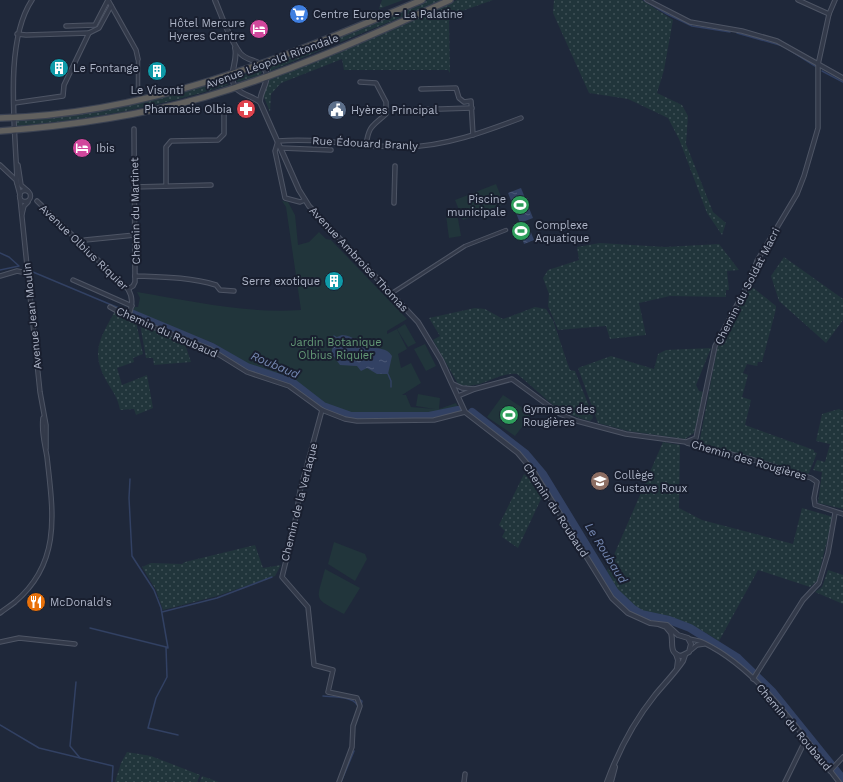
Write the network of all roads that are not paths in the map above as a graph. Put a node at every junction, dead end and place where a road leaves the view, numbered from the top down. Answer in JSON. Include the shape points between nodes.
{"nodes":[{"id":1,"x":32,"y":0,"type":"edge"},
{"id":2,"x":108,"y":0,"type":"edge"},
{"id":3,"x":422,"y":0,"type":"edge"},
{"id":4,"x":450,"y":0,"type":"edge"},
{"id":5,"x":648,"y":0,"type":"edge"},
{"id":6,"x":798,"y":0,"type":"edge"},
{"id":7,"x":835,"y":0,"type":"edge"},
{"id":8,"x":217,"y":1,"type":"edge"},
{"id":9,"x":652,"y":1,"type":"edge"},
{"id":10,"x":111,"y":6,"type":"junction"},
{"id":11,"x":829,"y":14,"type":"junction"},
{"id":12,"x":66,"y":26,"type":"dead end"},
{"id":13,"x":89,"y":33,"type":"junction"},
{"id":14,"x":17,"y":34,"type":"junction"},
{"id":15,"x":234,"y":42,"type":"junction"},
{"id":16,"x":138,"y":59,"type":"joint"},
{"id":17,"x":262,"y":65,"type":"junction"},
{"id":18,"x":818,"y":65,"type":"junction"},
{"id":19,"x":232,"y":75,"type":"junction"},
{"id":20,"x":266,"y":76,"type":"junction"},
{"id":21,"x":843,"y":78,"type":"edge"},
{"id":22,"x":360,"y":82,"type":"dead end"},
{"id":23,"x":236,"y":87,"type":"junction"},
{"id":24,"x":421,"y":89,"type":"dead end"},
{"id":25,"x":138,"y":93,"type":"dead end"},
{"id":26,"x":260,"y":102,"type":"junction"},
{"id":27,"x":14,"y":103,"type":"junction"},
{"id":28,"x":472,"y":108,"type":"junction"},
{"id":29,"x":409,"y":110,"type":"dead end"},
{"id":30,"x":224,"y":115,"type":"dead end"},
{"id":31,"x":14,"y":117,"type":"junction"},
{"id":32,"x":0,"y":118,"type":"edge"},
{"id":33,"x":521,"y":118,"type":"dead end"},
{"id":34,"x":134,"y":129,"type":"dead end"},
{"id":35,"x":14,"y":130,"type":"junction"},
{"id":36,"x":0,"y":131,"type":"edge"},
{"id":37,"x":473,"y":136,"type":"junction"},
{"id":38,"x":278,"y":140,"type":"junction"},
{"id":39,"x":366,"y":145,"type":"junction"},
{"id":40,"x":281,"y":148,"type":"junction"},
{"id":41,"x":331,"y":150,"type":"dead end"},
{"id":42,"x":17,"y":160,"type":"junction"},
{"id":43,"x":0,"y":165,"type":"edge"},
{"id":44,"x":395,"y":166,"type":"dead end"},
{"id":45,"x":17,"y":183,"type":"junction"},
{"id":46,"x":211,"y":185,"type":"dead end"},
{"id":47,"x":166,"y":186,"type":"junction"},
{"id":48,"x":134,"y":187,"type":"junction"},
{"id":49,"x":28,"y":191,"type":"junction"},
{"id":50,"x":20,"y":196,"type":"junction"},
{"id":51,"x":29,"y":200,"type":"junction"},
{"id":52,"x":305,"y":200,"type":"junction"},
{"id":53,"x":37,"y":201,"type":"dead end"},
{"id":54,"x":394,"y":203,"type":"dead end"},
{"id":55,"x":22,"y":217,"type":"junction"},
{"id":56,"x":506,"y":230,"type":"dead end"},
{"id":57,"x":135,"y":235,"type":"junction"},
{"id":58,"x":80,"y":242,"type":"junction"},
{"id":59,"x":27,"y":273,"type":"junction"},
{"id":60,"x":0,"y":276,"type":"edge"},
{"id":61,"x":135,"y":276,"type":"junction"},
{"id":62,"x":74,"y":280,"type":"dead end"},
{"id":63,"x":128,"y":290,"type":"junction"},
{"id":64,"x":234,"y":291,"type":"dead end"},
{"id":65,"x":392,"y":293,"type":"junction"},
{"id":66,"x":132,"y":306,"type":"junction"},
{"id":67,"x":110,"y":307,"type":"dead end"},
{"id":68,"x":128,"y":317,"type":"junction"},
{"id":69,"x":452,"y":384,"type":"junction"},
{"id":70,"x":462,"y":388,"type":"junction"},
{"id":71,"x":475,"y":389,"type":"junction"},
{"id":72,"x":457,"y":394,"type":"junction"},
{"id":73,"x":322,"y":410,"type":"junction"},
{"id":74,"x":465,"y":412,"type":"junction"},
{"id":75,"x":686,"y":442,"type":"junction"},
{"id":76,"x":835,"y":513,"type":"junction"},
{"id":77,"x":843,"y":514,"type":"edge"},
{"id":78,"x":1,"y":612,"type":"edge"},
{"id":79,"x":658,"y":624,"type":"junction"},
{"id":80,"x":681,"y":636,"type":"junction"},
{"id":81,"x":689,"y":639,"type":"junction"},
{"id":82,"x":1,"y":641,"type":"edge"},
{"id":83,"x":672,"y":642,"type":"junction"},
{"id":84,"x":74,"y":644,"type":"dead end"},
{"id":85,"x":709,"y":646,"type":"junction"},
{"id":86,"x":691,"y":650,"type":"junction"},
{"id":87,"x":676,"y":654,"type":"junction"},
{"id":88,"x":685,"y":655,"type":"junction"},
{"id":89,"x":674,"y":672,"type":"junction"},
{"id":90,"x":754,"y":678,"type":"junction"},
{"id":91,"x":806,"y":739,"type":"junction"},
{"id":92,"x":843,"y":757,"type":"edge"},
{"id":93,"x":617,"y":759,"type":"junction"},
{"id":94,"x":830,"y":771,"type":"junction"},
{"id":95,"x":465,"y":774,"type":"dead end"},
{"id":96,"x":339,"y":782,"type":"edge"},
{"id":97,"x":464,"y":782,"type":"edge"},
{"id":98,"x":607,"y":782,"type":"edge"},
{"id":99,"x":611,"y":782,"type":"edge"},
{"id":100,"x":785,"y":782,"type":"edge"},
{"id":101,"x":839,"y":782,"type":"edge"}],
"edges":[{"from":1,"to":14,"type":"street","via":[[23,14]]},
{"from":2,"to":10,"type":"street"},
{"from":2,"to":12,"type":"street","via":[[95,25]]},
{"from":3,"to":17,"type":"highway","name":"Avenue Léopold Ritondale"},
{"from":4,"to":20,"type":"highway","name":"Avenue Léopold Ritondale","via":[[306,62]]},
{"from":5,"to":9,"type":"street"},
{"from":6,"to":11,"type":"street"},
{"from":7,"to":11,"type":"street","name":"Chemin du Soldat Macri"},
{"from":8,"to":15,"type":"street"},
{"from":9,"to":18,"type":"street","via":[[690,22],[742,31],[777,41]]},
{"from":10,"to":13,"type":"street","via":[[99,28]]},
{"from":10,"to":16,"type":"street","via":[[136,50]]},
{"from":11,"to":18,"type":"street","name":"Chemin du Soldat Macri"},
{"from":13,"to":14,"type":"street"},
{"from":13,"to":27,"type":"street","via":[[64,85],[63,96]]},
{"from":14,"to":27,"type":"street"},
{"from":15,"to":17,"type":"street","via":[[242,55]]},
{"from":15,"to":19,"type":"street","via":[[237,57]]},
{"from":16,"to":25,"type":"street"},
{"from":17,"to":19,"type":"highway","name":"Avenue Léopold Ritondale"},
{"from":17,"to":20,"type":"street"},
{"from":18,"to":21,"type":"street"},
{"from":18,"to":75,"type":"street","name":"Chemin du Soldat Macri","via":[[818,128],[804,176],[757,261],[749,282],[715,346],[696,438]]},
{"from":19,"to":23,"type":"street"},
{"from":19,"to":31,"type":"highway","name":"Avenue Léopold Ritondale","via":[[143,99],[60,113]]},
{"from":20,"to":23,"type":"highway","name":"Avenue Léopold Ritondale"},
{"from":20,"to":26,"type":"street"},
{"from":22,"to":39,"type":"street","via":[[376,83],[386,102],[386,114],[371,126]]},
{"from":23,"to":26,"type":"street"},
{"from":23,"to":35,"type":"highway","name":"Avenue Léopold Ritondale","via":[[128,115]]},
{"from":24,"to":28,"type":"street","via":[[456,88],[459,98],[464,102],[471,101]]},
{"from":26,"to":38,"type":"street","name":"Avenue Ambroise Thomas"},
{"from":27,"to":31,"type":"street"},
{"from":28,"to":29,"type":"street"},
{"from":28,"to":37,"type":"street"},
{"from":30,"to":47,"type":"street","via":[[224,134],[218,140],[171,141],[166,147]]},
{"from":31,"to":32,"type":"highway","name":"Avenue Léopold Ritondale"},
{"from":31,"to":35,"type":"street"},
{"from":33,"to":37,"type":"street","name":"Rue Édouard Branly"},
{"from":34,"to":48,"type":"street","name":"Chemin du Martinet"},
{"from":35,"to":36,"type":"highway","name":"Avenue Léopold Ritondale"},
{"from":35,"to":42,"type":"street"},
{"from":37,"to":39,"type":"street","name":"Rue Édouard Branly","via":[[433,145]]},
{"from":38,"to":39,"type":"street","name":"Rue Édouard Branly"},
{"from":38,"to":40,"type":"street","name":"Avenue Ambroise Thomas"},
{"from":38,"to":52,"type":"street","via":[[275,151],[285,198],[300,202]]},
{"from":40,"to":41,"type":"street"},
{"from":40,"to":52,"type":"street","name":"Avenue Ambroise Thomas"},
{"from":42,"to":45,"type":"street"},
{"from":42,"to":49,"type":"street","via":[[21,185]]},
{"from":43,"to":45,"type":"street"},
{"from":44,"to":54,"type":"street"},
{"from":45,"to":50,"type":"street"},
{"from":46,"to":47,"type":"street"},
{"from":47,"to":48,"type":"street"},
{"from":48,"to":57,"type":"street","name":"Chemin du Martinet"},
{"from":49,"to":50,"type":"street","via":[[22,192]]},
{"from":49,"to":51,"type":"street","via":[[31,195]]},
{"from":50,"to":51,"type":"street","via":[[24,201]]},
{"from":50,"to":55,"type":"street","name":"Avenue Jean Moulin"},
{"from":51,"to":55,"type":"street","name":"Avenue Jean Moulin","via":[[24,206]]},
{"from":52,"to":65,"type":"street","name":"Avenue Ambroise Thomas","via":[[314,213]]},
{"from":53,"to":58,"type":"street","name":"Avenue Olbius Riquier"},
{"from":55,"to":59,"type":"street","name":"Avenue Jean Moulin"},
{"from":56,"to":65,"type":"street","via":[[465,246]]},
{"from":57,"to":58,"type":"street"},
{"from":57,"to":61,"type":"street","name":"Chemin du Martinet"},
{"from":58,"to":63,"type":"street","name":"Avenue Olbius Riquier"},
{"from":59,"to":60,"type":"street","via":[[17,271]]},
{"from":59,"to":78,"type":"street","name":"Avenue Jean Moulin","via":[[52,508],[51,545],[46,560],[29,587]]},
{"from":61,"to":63,"type":"street","name":"Chemin du Martinet","via":[[133,286]]},
{"from":61,"to":64,"type":"street","via":[[173,277],[207,282],[216,285],[220,290]]},
{"from":62,"to":66,"type":"street"},
{"from":63,"to":66,"type":"street","name":"Avenue Olbius Riquier"},
{"from":65,"to":69,"type":"street","name":"Avenue Ambroise Thomas","via":[[425,333]]},
{"from":66,"to":68,"type":"street"},
{"from":67,"to":68,"type":"street","name":"Chemin du Roubaud"},
{"from":68,"to":73,"type":"street","name":"Chemin du Roubaud","via":[[210,349],[247,372],[289,386]]},
{"from":69,"to":70,"type":"street"},
{"from":69,"to":72,"type":"street","name":"Avenue Ambroise Thomas"},
{"from":70,"to":71,"type":"street"},
{"from":70,"to":72,"type":"street"},
{"from":71,"to":72,"type":"street"},
{"from":71,"to":75,"type":"street","via":[[512,379],[568,418],[626,434]]},
{"from":72,"to":74,"type":"street","name":"Avenue Ambroise Thomas"},
{"from":73,"to":74,"type":"street","name":"Chemin du Roubaud","via":[[357,421],[434,420]]},
{"from":73,"to":96,"type":"street","name":"Chemin de la Verlaque","via":[[300,491],[282,577],[308,608],[314,665],[333,670],[328,692],[357,698],[360,706],[353,726],[352,747]]},
{"from":74,"to":79,"type":"street","name":"Chemin du Roubaud","via":[[518,453],[534,472],[606,588],[620,606],[639,619]]},
{"from":75,"to":76,"type":"street","name":"Chemin des Rougières","via":[[811,478],[817,482],[815,505],[833,510]]},
{"from":76,"to":77,"type":"street"},
{"from":76,"to":90,"type":"street","via":[[828,553],[819,583],[803,600]]},
{"from":79,"to":80,"type":"street","name":"Chemin du Roubaud","via":[[667,625]]},
{"from":79,"to":83,"type":"street","name":"Chemin du Roubaud","via":[[668,630]]},
{"from":80,"to":81,"type":"street"},
{"from":80,"to":83,"type":"street"},
{"from":81,"to":85,"type":"street","name":"Chemin du Roubaud"},
{"from":81,"to":86,"type":"street"},
{"from":82,"to":84,"type":"street","via":[[26,638]]},
{"from":83,"to":87,"type":"street","via":[[671,648]]},
{"from":85,"to":86,"type":"street","via":[[699,644]]},
{"from":85,"to":90,"type":"street","name":"Chemin du Roubaud"},
{"from":86,"to":88,"type":"street"},
{"from":87,"to":88,"type":"street"},
{"from":87,"to":89,"type":"street","via":[[678,664]]},
{"from":88,"to":89,"type":"street","via":[[683,662]]},
{"from":89,"to":93,"type":"street","via":[[649,703]]},
{"from":90,"to":91,"type":"street","name":"Chemin du Roubaud"},
{"from":91,"to":94,"type":"street","name":"Chemin du Roubaud"},
{"from":91,"to":100,"type":"street"},
{"from":92,"to":94,"type":"street"},
{"from":93,"to":98,"type":"street"},
{"from":93,"to":99,"type":"street"},
{"from":94,"to":101,"type":"street","name":"Chemin du Roubaud"},
{"from":95,"to":97,"type":"street"}]}
